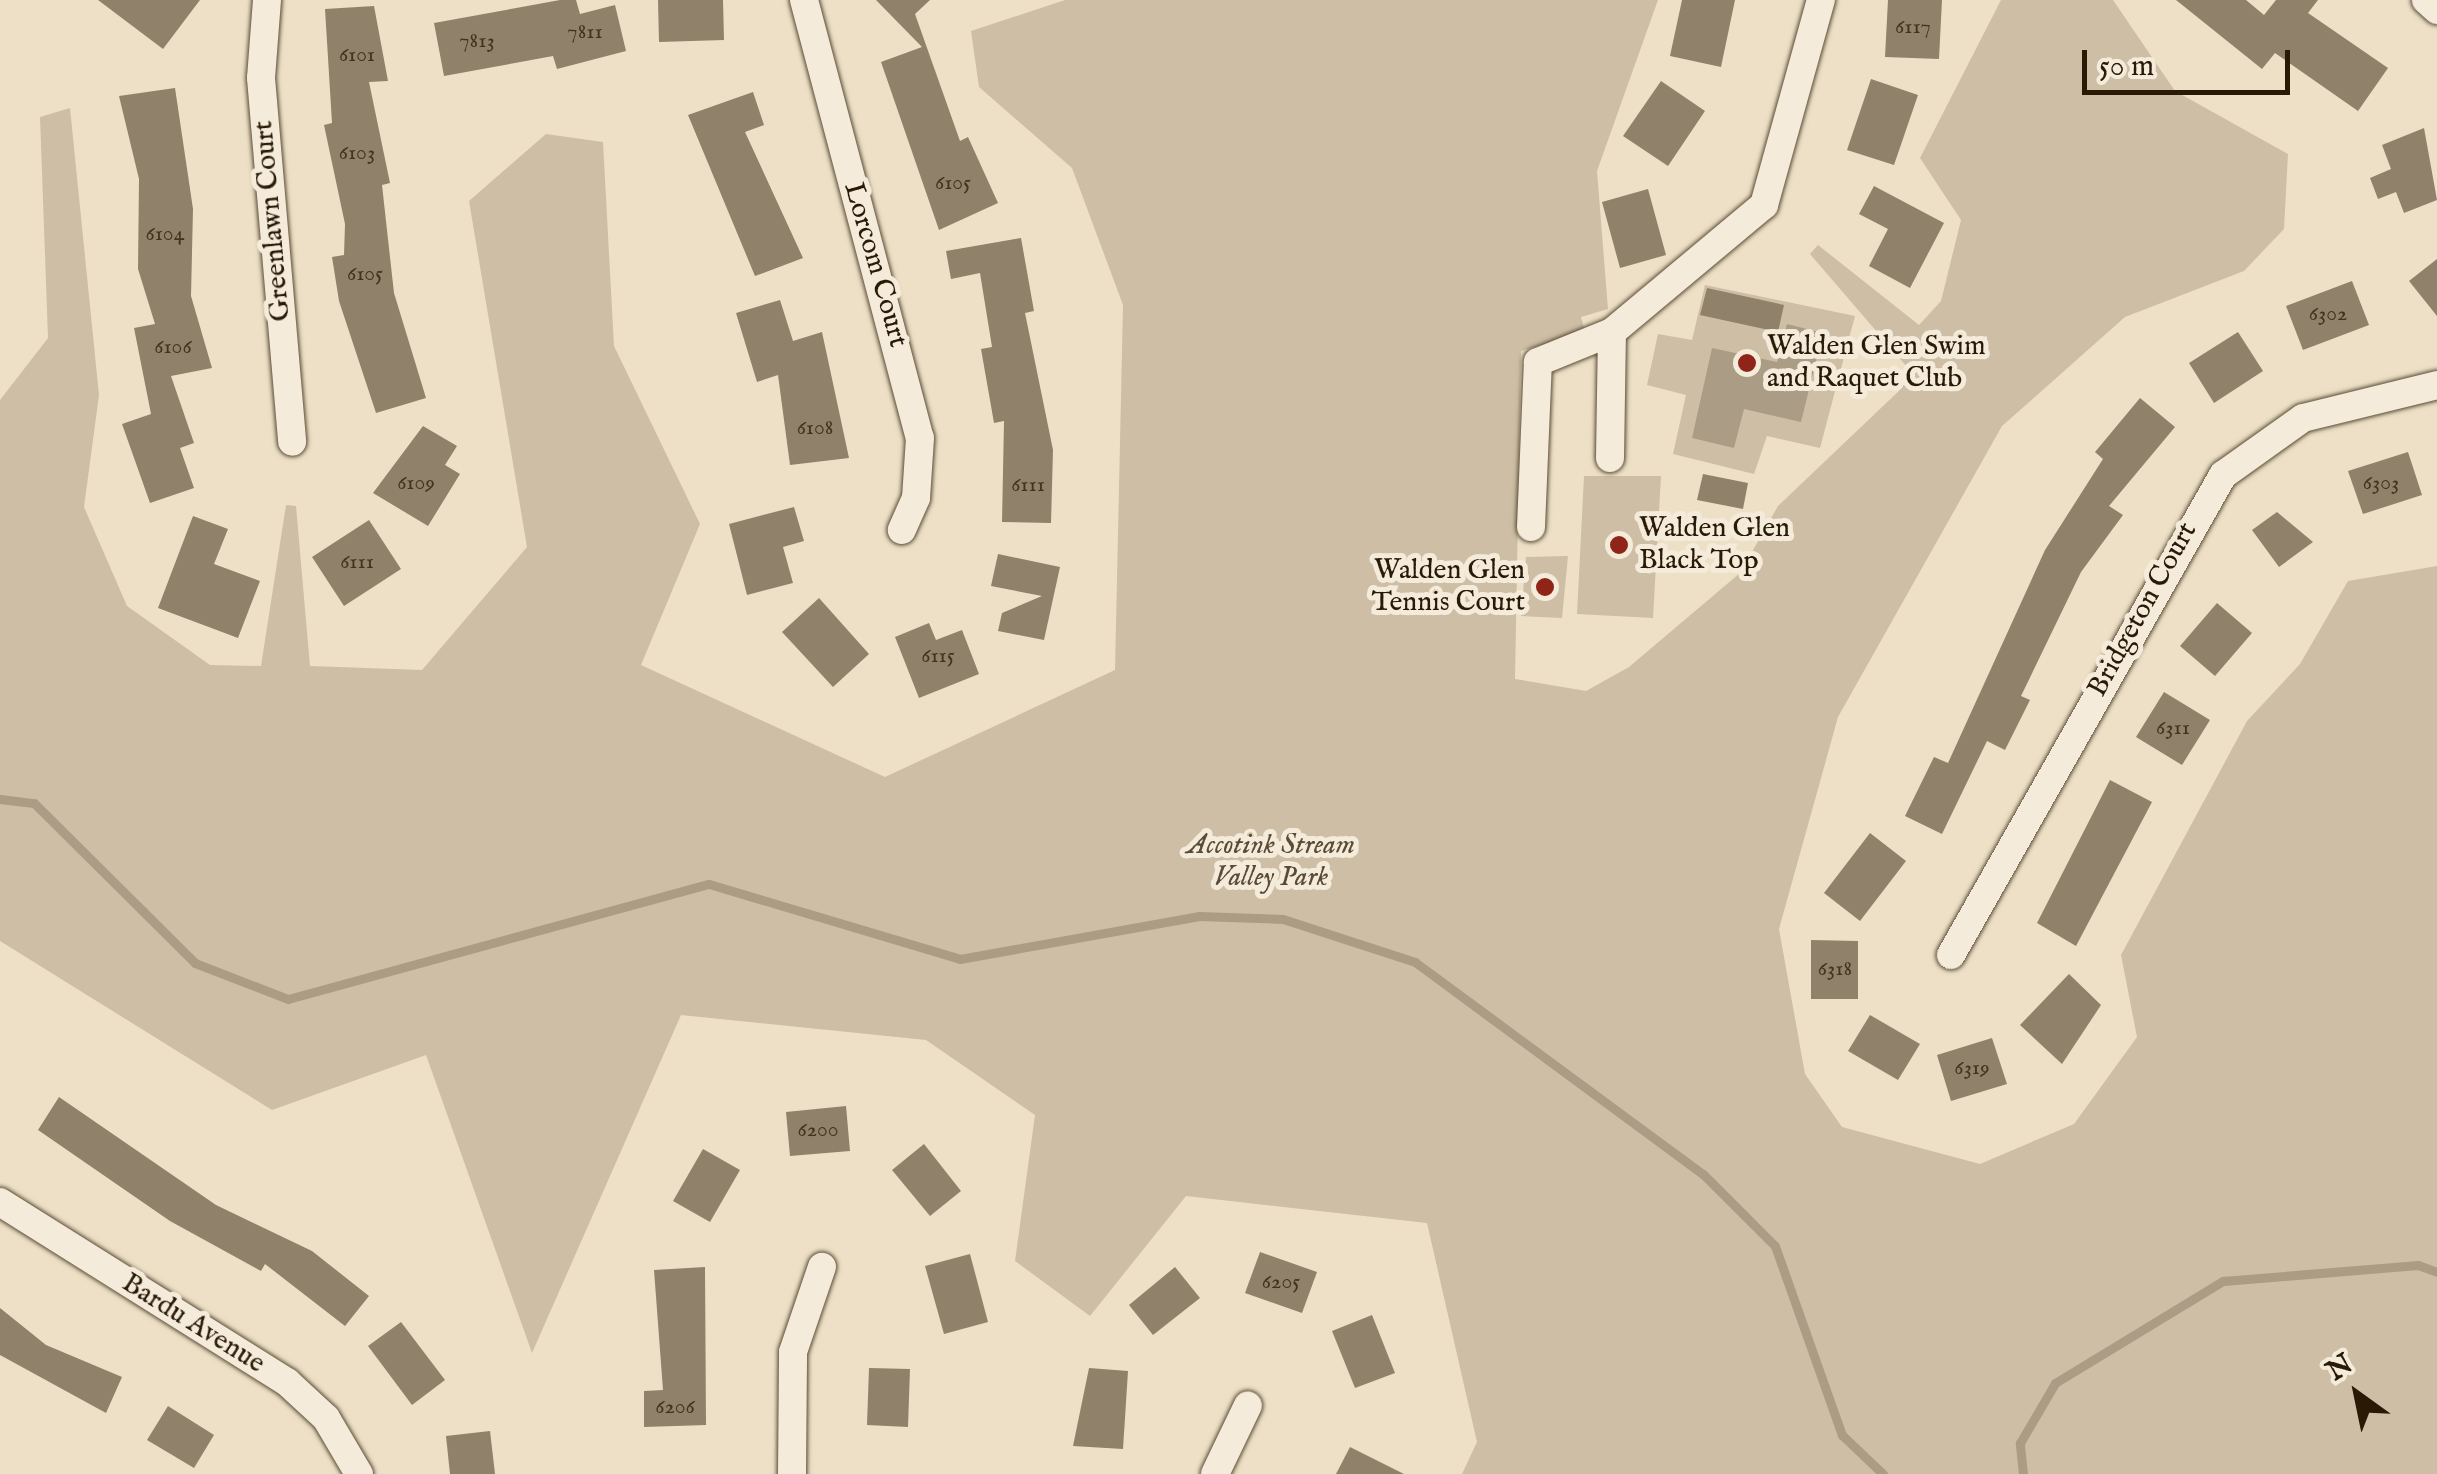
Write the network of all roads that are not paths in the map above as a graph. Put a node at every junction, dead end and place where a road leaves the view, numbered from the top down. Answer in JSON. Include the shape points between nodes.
{"nodes":[{"id":1,"x":267,"y":0,"type":"edge"},
{"id":2,"x":804,"y":0,"type":"edge"},
{"id":3,"x":1821,"y":0,"type":"edge"},
{"id":4,"x":2426,"y":0,"type":"edge"},
{"id":5,"x":2437,"y":10,"type":"edge"},
{"id":6,"x":1612,"y":332,"type":"junction"},
{"id":7,"x":2437,"y":385,"type":"edge"},
{"id":8,"x":292,"y":442,"type":"dead end"},
{"id":9,"x":1610,"y":458,"type":"dead end"},
{"id":10,"x":1531,"y":528,"type":"dead end"},
{"id":11,"x":902,"y":530,"type":"dead end"},
{"id":12,"x":1951,"y":956,"type":"dead end"},
{"id":13,"x":0,"y":1202,"type":"edge"},
{"id":14,"x":822,"y":1266,"type":"dead end"},
{"id":15,"x":1248,"y":1405,"type":"dead end"},
{"id":16,"x":359,"y":1474,"type":"edge"},
{"id":17,"x":792,"y":1474,"type":"edge"},
{"id":18,"x":1215,"y":1474,"type":"edge"}],
"edges":[{"from":1,"to":8,"type":"street","name":"Greenlawn Court","via":[[263,112]]},
{"from":2,"to":11,"type":"street","name":"Lorcom Court","via":[[920,438],[916,498]]},
{"from":3,"to":6,"type":"street","via":[[1764,204]]},
{"from":4,"to":5,"type":"street"},
{"from":6,"to":9,"type":"street"},
{"from":6,"to":10,"type":"street","via":[[1538,362]]},
{"from":7,"to":12,"type":"street","name":"Bridgeton Court","via":[[2303,418],[2224,475]]},
{"from":13,"to":16,"type":"street","name":"Bardu Avenue","via":[[286,1382],[326,1418]]},
{"from":14,"to":17,"type":"street","via":[[793,1352]]},
{"from":15,"to":18,"type":"street"}]}
